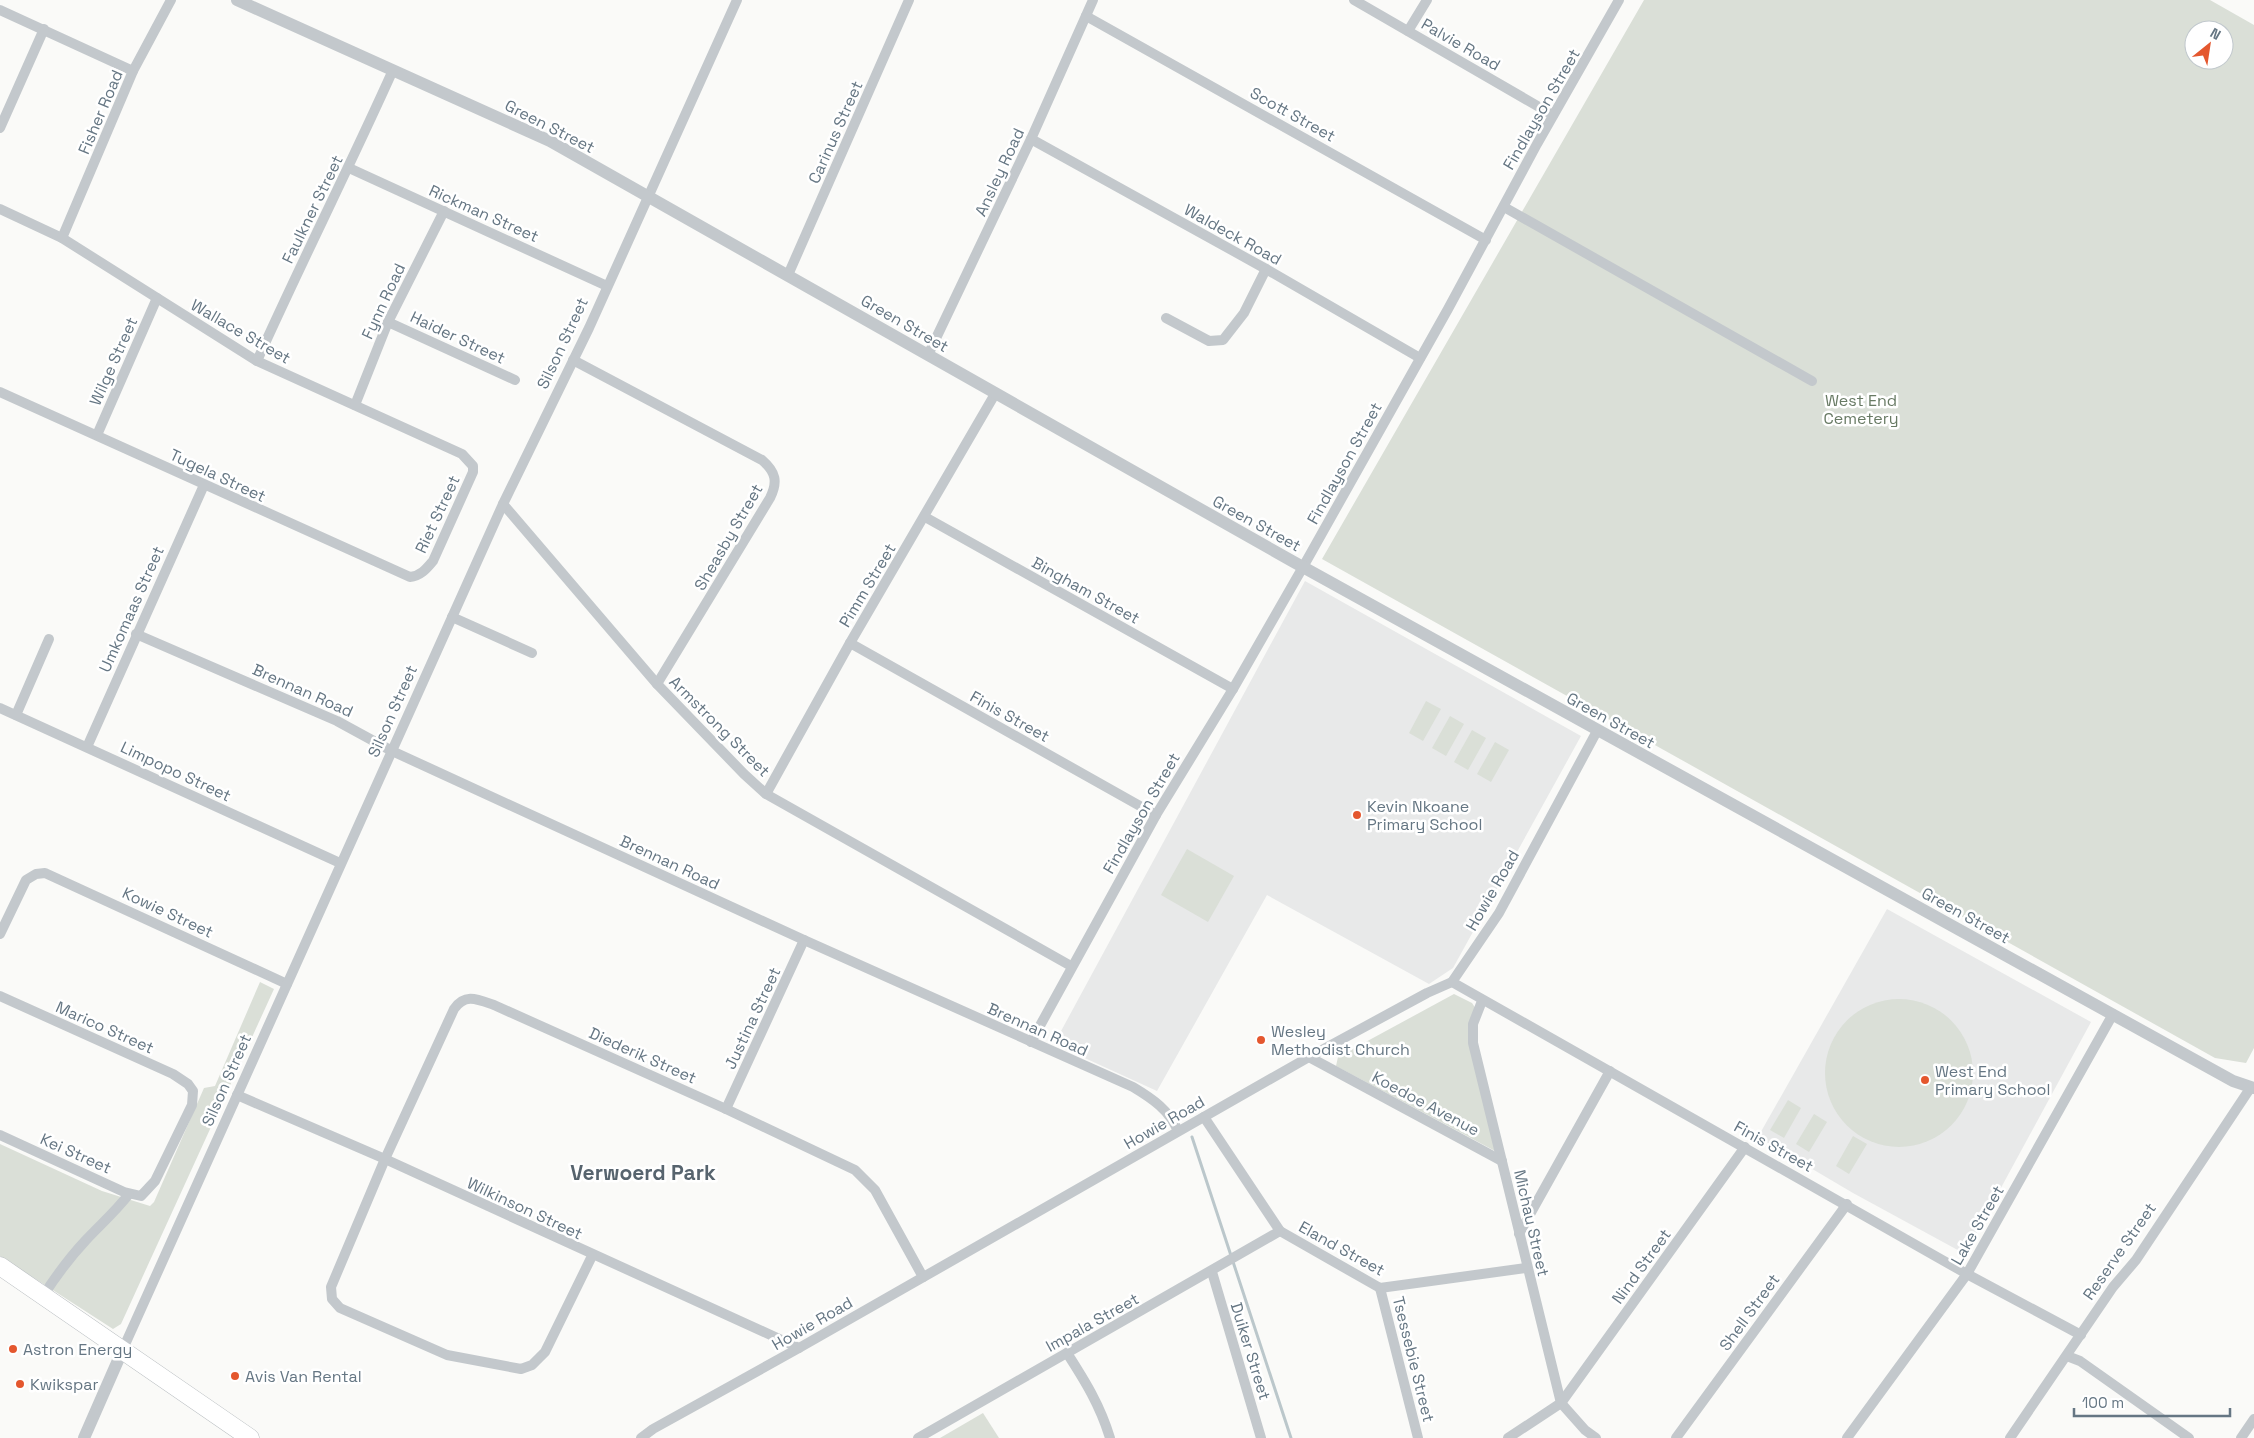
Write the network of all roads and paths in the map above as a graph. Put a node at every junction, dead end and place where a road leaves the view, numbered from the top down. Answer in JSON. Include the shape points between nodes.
{"nodes":[{"id":1,"x":172,"y":0,"type":"edge"},
{"id":2,"x":237,"y":0,"type":"edge"},
{"id":3,"x":737,"y":0,"type":"edge"},
{"id":4,"x":909,"y":0,"type":"edge"},
{"id":5,"x":1093,"y":0,"type":"edge"},
{"id":6,"x":1354,"y":0,"type":"edge"},
{"id":7,"x":1427,"y":0,"type":"edge"},
{"id":8,"x":1619,"y":0,"type":"edge"},
{"id":9,"x":0,"y":10,"type":"edge"},
{"id":10,"x":1086,"y":16,"type":"junction"},
{"id":11,"x":44,"y":29,"type":"junction"},
{"id":12,"x":1408,"y":31,"type":"junction"},
{"id":13,"x":393,"y":70,"type":"junction"},
{"id":14,"x":133,"y":71,"type":"junction"},
{"id":15,"x":1553,"y":114,"type":"junction"},
{"id":16,"x":0,"y":128,"type":"edge"},
{"id":17,"x":1031,"y":139,"type":"junction"},
{"id":18,"x":349,"y":168,"type":"junction"},
{"id":19,"x":648,"y":197,"type":"junction"},
{"id":20,"x":1504,"y":206,"type":"junction"},
{"id":21,"x":0,"y":209,"type":"edge"},
{"id":22,"x":444,"y":211,"type":"junction"},
{"id":23,"x":62,"y":238,"type":"junction"},
{"id":24,"x":1486,"y":240,"type":"junction"},
{"id":25,"x":1266,"y":269,"type":"junction"},
{"id":26,"x":788,"y":276,"type":"junction"},
{"id":27,"x":607,"y":286,"type":"junction"},
{"id":28,"x":156,"y":298,"type":"junction"},
{"id":29,"x":1166,"y":318,"type":"dead end"},
{"id":30,"x":388,"y":322,"type":"junction"},
{"id":31,"x":928,"y":355,"type":"junction"},
{"id":32,"x":1420,"y":358,"type":"junction"},
{"id":33,"x":573,"y":360,"type":"junction"},
{"id":34,"x":257,"y":361,"type":"junction"},
{"id":35,"x":515,"y":380,"type":"dead end"},
{"id":36,"x":1812,"y":381,"type":"dead end"},
{"id":37,"x":0,"y":392,"type":"edge"},
{"id":38,"x":995,"y":394,"type":"junction"},
{"id":39,"x":355,"y":405,"type":"junction"},
{"id":40,"x":97,"y":435,"type":"junction"},
{"id":41,"x":473,"y":466,"type":"joint"},
{"id":42,"x":204,"y":485,"type":"junction"},
{"id":43,"x":503,"y":504,"type":"junction"},
{"id":44,"x":925,"y":517,"type":"junction"},
{"id":45,"x":1303,"y":567,"type":"junction"},
{"id":46,"x":423,"y":572,"type":"joint"},
{"id":47,"x":452,"y":617,"type":"junction"},
{"id":48,"x":136,"y":634,"type":"junction"},
{"id":49,"x":49,"y":639,"type":"dead end"},
{"id":50,"x":850,"y":643,"type":"junction"},
{"id":51,"x":532,"y":653,"type":"dead end"},
{"id":52,"x":657,"y":684,"type":"junction"},
{"id":53,"x":1233,"y":688,"type":"junction"},
{"id":54,"x":0,"y":708,"type":"edge"},
{"id":55,"x":16,"y":715,"type":"junction"},
{"id":56,"x":1597,"y":731,"type":"junction"},
{"id":57,"x":87,"y":747,"type":"junction"},
{"id":58,"x":392,"y":751,"type":"junction"},
{"id":59,"x":766,"y":794,"type":"junction"},
{"id":60,"x":1156,"y":814,"type":"junction"},
{"id":61,"x":340,"y":863,"type":"junction"},
{"id":62,"x":0,"y":934,"type":"edge"},
{"id":63,"x":804,"y":940,"type":"junction"},
{"id":64,"x":1071,"y":966,"type":"junction"},
{"id":65,"x":1452,"y":982,"type":"junction"},
{"id":66,"x":287,"y":984,"type":"junction"},
{"id":67,"x":0,"y":996,"type":"edge"},
{"id":68,"x":1482,"y":1001,"type":"junction"},
{"id":69,"x":2113,"y":1014,"type":"junction"},
{"id":70,"x":1031,"y":1042,"type":"junction"},
{"id":71,"x":1309,"y":1057,"type":"junction"},
{"id":72,"x":1610,"y":1071,"type":"junction"},
{"id":73,"x":2253,"y":1086,"type":"edge"},
{"id":74,"x":237,"y":1095,"type":"junction"},
{"id":75,"x":726,"y":1109,"type":"junction"},
{"id":76,"x":1204,"y":1117,"type":"junction"},
{"id":77,"x":1178,"y":1131,"type":"junction"},
{"id":78,"x":0,"y":1135,"type":"edge"},
{"id":79,"x":1745,"y":1147,"type":"junction"},
{"id":80,"x":385,"y":1160,"type":"junction"},
{"id":81,"x":1502,"y":1161,"type":"junction"},
{"id":82,"x":129,"y":1194,"type":"junction"},
{"id":83,"x":141,"y":1196,"type":"joint"},
{"id":84,"x":1847,"y":1204,"type":"junction"},
{"id":85,"x":1280,"y":1231,"type":"junction"},
{"id":86,"x":1519,"y":1234,"type":"junction"},
{"id":87,"x":592,"y":1256,"type":"junction"},
{"id":88,"x":0,"y":1266,"type":"edge"},
{"id":89,"x":1526,"y":1268,"type":"junction"},
{"id":90,"x":1212,"y":1272,"type":"junction"},
{"id":91,"x":1967,"y":1274,"type":"junction"},
{"id":92,"x":923,"y":1277,"type":"junction"},
{"id":93,"x":1380,"y":1288,"type":"junction"},
{"id":94,"x":43,"y":1296,"type":"junction"},
{"id":95,"x":2081,"y":1335,"type":"junction"},
{"id":96,"x":799,"y":1348,"type":"junction"},
{"id":97,"x":123,"y":1349,"type":"junction"},
{"id":98,"x":1067,"y":1352,"type":"junction"},
{"id":99,"x":2067,"y":1356,"type":"junction"},
{"id":100,"x":1560,"y":1403,"type":"junction"},
{"id":101,"x":2254,"y":1419,"type":"edge"},
{"id":102,"x":84,"y":1438,"type":"edge"},
{"id":103,"x":250,"y":1438,"type":"edge"},
{"id":104,"x":641,"y":1438,"type":"edge"},
{"id":105,"x":918,"y":1438,"type":"edge"},
{"id":106,"x":1110,"y":1438,"type":"edge"},
{"id":107,"x":1262,"y":1438,"type":"edge"},
{"id":108,"x":1418,"y":1438,"type":"edge"},
{"id":109,"x":1508,"y":1438,"type":"edge"},
{"id":110,"x":1596,"y":1438,"type":"edge"},
{"id":111,"x":1676,"y":1438,"type":"edge"},
{"id":112,"x":1847,"y":1438,"type":"edge"},
{"id":113,"x":2010,"y":1438,"type":"edge"},
{"id":114,"x":2190,"y":1438,"type":"edge"},
{"id":115,"x":2241,"y":1438,"type":"edge"}],
"edges":[{"from":1,"to":14,"type":"street","name":"Fisher Road"},
{"from":2,"to":13,"type":"street","name":"Green Street"},
{"from":3,"to":19,"type":"street","name":"Silson Street"},
{"from":4,"to":26,"type":"street","name":"Carinus Street"},
{"from":5,"to":10,"type":"street","name":"Ansley Road"},
{"from":6,"to":12,"type":"street","name":"Palvie Road"},
{"from":7,"to":12,"type":"street"},
{"from":8,"to":15,"type":"street","name":"Findlayson Street"},
{"from":9,"to":11,"type":"street"},
{"from":10,"to":17,"type":"street","name":"Ansley Road"},
{"from":10,"to":24,"type":"street","name":"Scott Street"},
{"from":11,"to":14,"type":"street"},
{"from":11,"to":16,"type":"street"},
{"from":12,"to":15,"type":"street","name":"Palvie Road"},
{"from":13,"to":18,"type":"street","name":"Faulkner Street"},
{"from":13,"to":19,"type":"street","name":"Green Street","via":[[550,141]]},
{"from":14,"to":23,"type":"street","name":"Fisher Road"},
{"from":15,"to":20,"type":"street","name":"Findlayson Street"},
{"from":17,"to":25,"type":"street","name":"Waldeck Road"},
{"from":17,"to":31,"type":"street","name":"Ansley Road"},
{"from":18,"to":22,"type":"street","name":"Rickman Street"},
{"from":18,"to":34,"type":"street","name":"Faulkner Street"},
{"from":19,"to":26,"type":"street","name":"Green Street"},
{"from":19,"to":27,"type":"street","name":"Silson Street"},
{"from":20,"to":24,"type":"street","name":"Findlayson Street"},
{"from":20,"to":36,"type":"street"},
{"from":21,"to":23,"type":"street","name":"Wallace Street"},
{"from":22,"to":27,"type":"street","name":"Rickman Street"},
{"from":22,"to":30,"type":"street","name":"Fynn Road"},
{"from":23,"to":28,"type":"street","name":"Wallace Street"},
{"from":24,"to":32,"type":"street","name":"Findlayson Street"},
{"from":25,"to":29,"type":"street","via":[[1244,313],[1223,340],[1209,341]]},
{"from":25,"to":32,"type":"street","name":"Waldeck Road"},
{"from":26,"to":31,"type":"street","name":"Green Street"},
{"from":27,"to":33,"type":"street","name":"Silson Street"},
{"from":28,"to":34,"type":"street","name":"Wallace Street"},
{"from":28,"to":40,"type":"street","name":"Wilge Street"},
{"from":30,"to":35,"type":"street","name":"Haider Street"},
{"from":30,"to":39,"type":"street","name":"Fynn Road"},
{"from":31,"to":38,"type":"street","name":"Green Street"},
{"from":32,"to":45,"type":"street","name":"Findlayson Street"},
{"from":33,"to":43,"type":"street","name":"Silson Street"},
{"from":33,"to":52,"type":"street","name":"Sheasby Street","via":[[762,460],[776,479],[770,498]]},
{"from":34,"to":39,"type":"street","name":"Wallace Street"},
{"from":37,"to":40,"type":"street","name":"Tugela Street"},
{"from":38,"to":44,"type":"street","name":"Pimm Street"},
{"from":38,"to":45,"type":"street","name":"Green Street"},
{"from":39,"to":41,"type":"street","name":"Wallace Street","via":[[462,454]]},
{"from":40,"to":42,"type":"street","name":"Tugela Street"},
{"from":41,"to":46,"type":"street","name":"Riet Street","via":[[471,478],[433,561]]},
{"from":42,"to":46,"type":"street","name":"Tugela Street","via":[[405,576],[416,577]]},
{"from":42,"to":48,"type":"street","name":"Umkomaas Street"},
{"from":43,"to":47,"type":"street","name":"Silson Street"},
{"from":43,"to":52,"type":"street","name":"Armstrong Street"},
{"from":44,"to":50,"type":"street","name":"Pimm Street"},
{"from":44,"to":53,"type":"street","name":"Bingham Street"},
{"from":45,"to":53,"type":"street","name":"Findlayson Street"},
{"from":45,"to":56,"type":"street","name":"Green Street"},
{"from":47,"to":51,"type":"street"},
{"from":47,"to":58,"type":"street","name":"Silson Street"},
{"from":48,"to":57,"type":"street","name":"Umkomaas Street"},
{"from":48,"to":58,"type":"street","name":"Brennan Road","via":[[337,721]]},
{"from":49,"to":55,"type":"street"},
{"from":50,"to":59,"type":"street","name":"Pimm Street"},
{"from":50,"to":60,"type":"street","name":"Finis Street"},
{"from":52,"to":59,"type":"street","name":"Armstrong Street"},
{"from":53,"to":60,"type":"street","name":"Findlayson Street"},
{"from":54,"to":55,"type":"street","name":"Limpopo Street"},
{"from":55,"to":57,"type":"street","name":"Limpopo Street"},
{"from":56,"to":65,"type":"street","name":"Howie Road","via":[[1499,913]]},
{"from":56,"to":69,"type":"street","name":"Green Street"},
{"from":57,"to":61,"type":"street","name":"Limpopo Street"},
{"from":58,"to":61,"type":"street","name":"Silson Street"},
{"from":58,"to":63,"type":"street","name":"Brennan Road"},
{"from":59,"to":64,"type":"street","name":"Armstrong Street"},
{"from":60,"to":64,"type":"street","name":"Findlayson Street"},
{"from":61,"to":66,"type":"street","name":"Silson Street"},
{"from":62,"to":66,"type":"street","name":"Kowie Street","via":[[26,880],[45,873]]},
{"from":63,"to":70,"type":"street","name":"Brennan Road"},
{"from":63,"to":75,"type":"street","name":"Justina Street"},
{"from":64,"to":70,"type":"street","name":"Findlayson Street"},
{"from":65,"to":68,"type":"street","name":"Finis Street"},
{"from":65,"to":71,"type":"street","name":"Howie Road"},
{"from":66,"to":74,"type":"street","name":"Silson Street"},
{"from":67,"to":83,"type":"street","name":"Marico Street","via":[[173,1074],[193,1091],[192,1105],[155,1181]]},
{"from":68,"to":72,"type":"street","name":"Finis Street"},
{"from":68,"to":81,"type":"street","name":"Michau Street","via":[[1473,1024],[1473,1043]]},
{"from":69,"to":73,"type":"street","name":"Green Street","via":[[2233,1082]]},
{"from":69,"to":91,"type":"street","name":"Lake Street"},
{"from":70,"to":77,"type":"street","name":"Brennan Road","via":[[1133,1087],[1164,1108]]},
{"from":71,"to":76,"type":"street","name":"Howie Road"},
{"from":71,"to":81,"type":"street","name":"Koedoe Avenue"},
{"from":72,"to":79,"type":"street","name":"Finis Street"},
{"from":72,"to":86,"type":"street"},
{"from":73,"to":95,"type":"street","name":"Reserve Street","via":[[2136,1260],[2113,1287]]},
{"from":74,"to":80,"type":"street","name":"Wilkinson Street"},
{"from":74,"to":97,"type":"street","name":"Silson Street"},
{"from":75,"to":80,"type":"street","name":"Diederik Street","via":[[494,1005],[468,997],[454,1009]]},
{"from":75,"to":92,"type":"street","name":"Diederik Street","via":[[848,1165],[863,1176],[875,1190]]},
{"from":76,"to":77,"type":"street","name":"Howie Road"},
{"from":76,"to":85,"type":"street","name":"Eland Street"},
{"from":77,"to":92,"type":"street","name":"Howie Road"},
{"from":78,"to":82,"type":"street","name":"Kei Street"},
{"from":79,"to":84,"type":"street","name":"Finis Street"},
{"from":79,"to":100,"type":"street","name":"Nind Street"},
{"from":80,"to":87,"type":"street","name":"Wilkinson Street"},
{"from":80,"to":87,"type":"street","via":[[331,1287],[332,1299],[340,1308],[447,1355],[521,1369],[532,1365],[545,1352]]},
{"from":81,"to":86,"type":"street","name":"Michau Street"},
{"from":82,"to":83,"type":"street","name":"Kei Street"},
{"from":82,"to":94,"type":"street","via":[[75,1252]]},
{"from":84,"to":91,"type":"street","name":"Finis Street"},
{"from":84,"to":111,"type":"street","name":"Shell Street"},
{"from":85,"to":90,"type":"street","name":"Impala Street"},
{"from":85,"to":93,"type":"street","name":"Eland Street"},
{"from":86,"to":89,"type":"street","name":"Michau Street"},
{"from":87,"to":96,"type":"street","name":"Wilkinson Street"},
{"from":88,"to":94,"type":"highway"},
{"from":89,"to":93,"type":"street","name":"Eland Street"},
{"from":89,"to":100,"type":"street","name":"Michau Street"},
{"from":90,"to":98,"type":"street","name":"Impala Street"},
{"from":90,"to":107,"type":"street","name":"Duiker Street"},
{"from":91,"to":95,"type":"street","name":"Finis Street"},
{"from":91,"to":112,"type":"street","name":"Lake Street"},
{"from":92,"to":96,"type":"street","name":"Howie Road"},
{"from":93,"to":108,"type":"street","name":"Tsessebie Street"},
{"from":94,"to":97,"type":"highway"},
{"from":95,"to":99,"type":"street","name":"Reserve Street"},
{"from":96,"to":104,"type":"street","name":"Howie Road"},
{"from":97,"to":102,"type":"street","name":"Silson Street"},
{"from":97,"to":103,"type":"highway"},
{"from":98,"to":105,"type":"street","name":"Impala Street"},
{"from":98,"to":106,"type":"street","via":[[1096,1398]]},
{"from":99,"to":113,"type":"street","name":"Reserve Street"},
{"from":99,"to":114,"type":"street","via":[[2080,1361]]},
{"from":100,"to":109,"type":"street"},
{"from":100,"to":110,"type":"street","name":"Michau Street"},
{"from":101,"to":115,"type":"street"}]}
